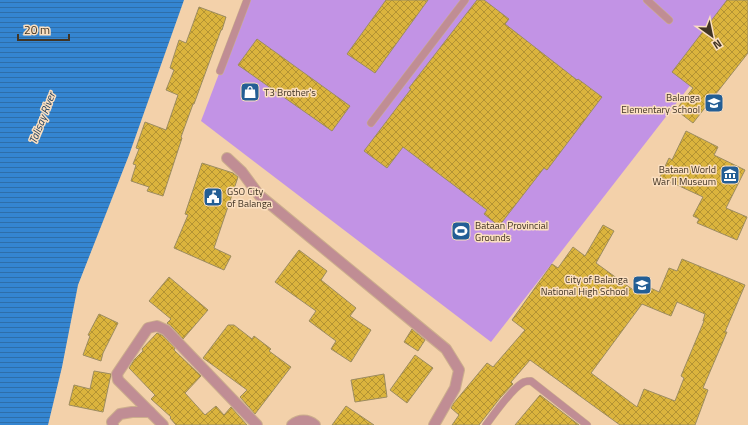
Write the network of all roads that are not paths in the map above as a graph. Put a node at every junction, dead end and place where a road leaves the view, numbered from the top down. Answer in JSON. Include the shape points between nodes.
{"nodes":[{"id":1,"x":247,"y":0,"type":"edge"},
{"id":2,"x":465,"y":0,"type":"edge"},
{"id":3,"x":647,"y":0,"type":"edge"},
{"id":4,"x":669,"y":20,"type":"dead end"},
{"id":5,"x":220,"y":71,"type":"dead end"},
{"id":6,"x":370,"y":122,"type":"dead end"},
{"id":7,"x":227,"y":158,"type":"dead end"},
{"id":8,"x":150,"y":412,"type":"junction"},
{"id":9,"x":114,"y":425,"type":"edge"},
{"id":10,"x":163,"y":425,"type":"edge"},
{"id":11,"x":257,"y":425,"type":"edge"},
{"id":12,"x":292,"y":425,"type":"edge"},
{"id":13,"x":315,"y":425,"type":"edge"},
{"id":14,"x":434,"y":425,"type":"edge"},
{"id":15,"x":486,"y":425,"type":"edge"},
{"id":16,"x":587,"y":425,"type":"edge"}],
"edges":[{"from":1,"to":5,"type":"lane"},
{"from":2,"to":6,"type":"lane"},
{"from":3,"to":4,"type":"lane"},
{"from":7,"to":14,"type":"street","via":[[260,195],[446,349],[459,370],[455,388]]},
{"from":8,"to":9,"type":"street","via":[[120,414],[112,422]]},
{"from":8,"to":10,"type":"street"},
{"from":8,"to":11,"type":"street","via":[[118,380],[117,374],[148,328],[157,326],[166,330]]},
{"from":12,"to":13,"type":"street","via":[[304,420]]},
{"from":15,"to":16,"type":"lane","via":[[517,387],[531,381]]}]}
